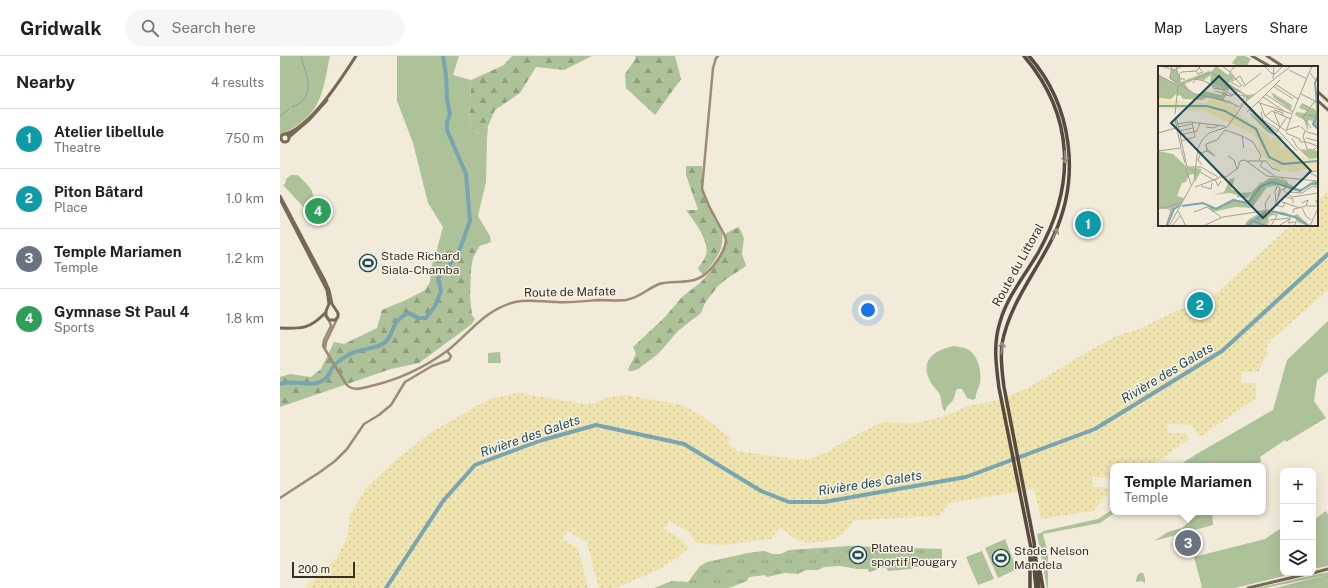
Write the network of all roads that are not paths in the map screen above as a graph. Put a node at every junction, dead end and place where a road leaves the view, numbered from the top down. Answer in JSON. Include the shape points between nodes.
{"nodes":[{"id":1,"x":356,"y":56,"type":"edge"},
{"id":2,"x":718,"y":56,"type":"edge"},
{"id":3,"x":1024,"y":56,"type":"edge"},
{"id":4,"x":1029,"y":56,"type":"edge"},
{"id":5,"x":1252,"y":56,"type":"edge"},
{"id":6,"x":1267,"y":56,"type":"edge"},
{"id":7,"x":1269,"y":66,"type":"edge"},
{"id":8,"x":1282,"y":66,"type":"edge"},
{"id":9,"x":333,"y":90,"type":"junction"},
{"id":10,"x":1318,"y":92,"type":"edge"},
{"id":11,"x":1318,"y":101,"type":"edge"},
{"id":12,"x":1328,"y":101,"type":"edge"},
{"id":13,"x":1328,"y":110,"type":"edge"},
{"id":14,"x":286,"y":134,"type":"junction"},
{"id":15,"x":289,"y":137,"type":"junction"},
{"id":16,"x":281,"y":141,"type":"edge"},
{"id":17,"x":280,"y":196,"type":"edge"},
{"id":18,"x":280,"y":199,"type":"edge"},
{"id":19,"x":334,"y":308,"type":"junction"},
{"id":20,"x":326,"y":312,"type":"junction"},
{"id":21,"x":338,"y":317,"type":"junction"},
{"id":22,"x":328,"y":319,"type":"junction"},
{"id":23,"x":318,"y":321,"type":"junction"},
{"id":24,"x":280,"y":328,"type":"edge"},
{"id":25,"x":325,"y":351,"type":"junction"},
{"id":26,"x":447,"y":351,"type":"junction"},
{"id":27,"x":1001,"y":387,"type":"junction"},
{"id":28,"x":280,"y":498,"type":"edge"},
{"id":29,"x":1028,"y":522,"type":"junction"},
{"id":30,"x":1028,"y":532,"type":"junction"},
{"id":31,"x":1034,"y":542,"type":"junction"},
{"id":32,"x":1328,"y":569,"type":"edge"},
{"id":33,"x":1316,"y":572,"type":"edge"},
{"id":34,"x":1299,"y":576,"type":"edge"},
{"id":35,"x":1030,"y":588,"type":"edge"},
{"id":36,"x":1038,"y":588,"type":"edge"},
{"id":37,"x":1043,"y":588,"type":"edge"},
{"id":38,"x":1248,"y":588,"type":"edge"}],
"edges":[{"from":1,"to":9,"type":"main road"},
{"from":2,"to":26,"type":"main road","name":"Route de Mafate","via":[[713,68],[702,189],[726,240],[721,255],[710,268],[698,279],[662,283],[629,299],[566,303],[523,301],[509,304],[488,313]]},
{"from":3,"to":27,"type":"highway","name":"Route du Littoral","one_way":true,"via":[[1041,78],[1056,112],[1064,146],[1064,180],[1051,227],[1000,321],[995,362]]},
{"from":27,"to":4,"type":"highway","name":"Route du Littoral","one_way":true,"via":[[1002,344],[1007,327],[1054,236],[1069,181],[1070,162],[1065,124],[1044,75]]},
{"from":5,"to":7,"type":"main road"},
{"from":6,"to":8,"type":"main road"},
{"from":9,"to":14,"type":"main road","via":[[307,119]]},
{"from":9,"to":15,"type":"main road","via":[[321,108]]},
{"from":10,"to":12,"type":"main road"},
{"from":11,"to":13,"type":"main road"},
{"from":14,"to":15,"type":"main road"},
{"from":14,"to":16,"type":"main road","via":[[282,135]]},
{"from":15,"to":16,"type":"main road","via":[[288,141]]},
{"from":17,"to":19,"type":"main road","via":[[325,281]]},
{"from":18,"to":20,"type":"main road","via":[[327,290],[329,304]]},
{"from":19,"to":20,"type":"main road","via":[[329,308]]},
{"from":19,"to":21,"type":"main road"},
{"from":20,"to":22,"type":"main road"},
{"from":20,"to":23,"type":"main road"},
{"from":21,"to":22,"type":"main road","via":[[334,320]]},
{"from":21,"to":25,"type":"main road","via":[[326,342]]},
{"from":22,"to":23,"type":"main road"},
{"from":22,"to":25,"type":"main road","via":[[331,326],[323,343]]},
{"from":23,"to":24,"type":"main road","via":[[304,328]]},
{"from":25,"to":26,"type":"main road","via":[[344,382],[350,388],[356,389],[402,376]]},
{"from":26,"to":28,"type":"main road","name":"Route de Mafate","via":[[451,356],[449,360],[432,366],[405,382],[391,405],[364,424],[347,449],[335,461]]},
{"from":27,"to":29,"type":"highway","name":"Route du Littoral"},
{"from":29,"to":30,"type":"highway","name":"Route du Littoral"},
{"from":29,"to":31,"type":"highway","name":"Route du Littoral"},
{"from":30,"to":35,"type":"highway"},
{"from":30,"to":36,"type":"highway","name":"Route du Littoral"},
{"from":31,"to":36,"type":"highway","name":"Route du Littoral"},
{"from":31,"to":37,"type":"highway"},
{"from":32,"to":33,"type":"main road"},
{"from":34,"to":38,"type":"main road"}]}
